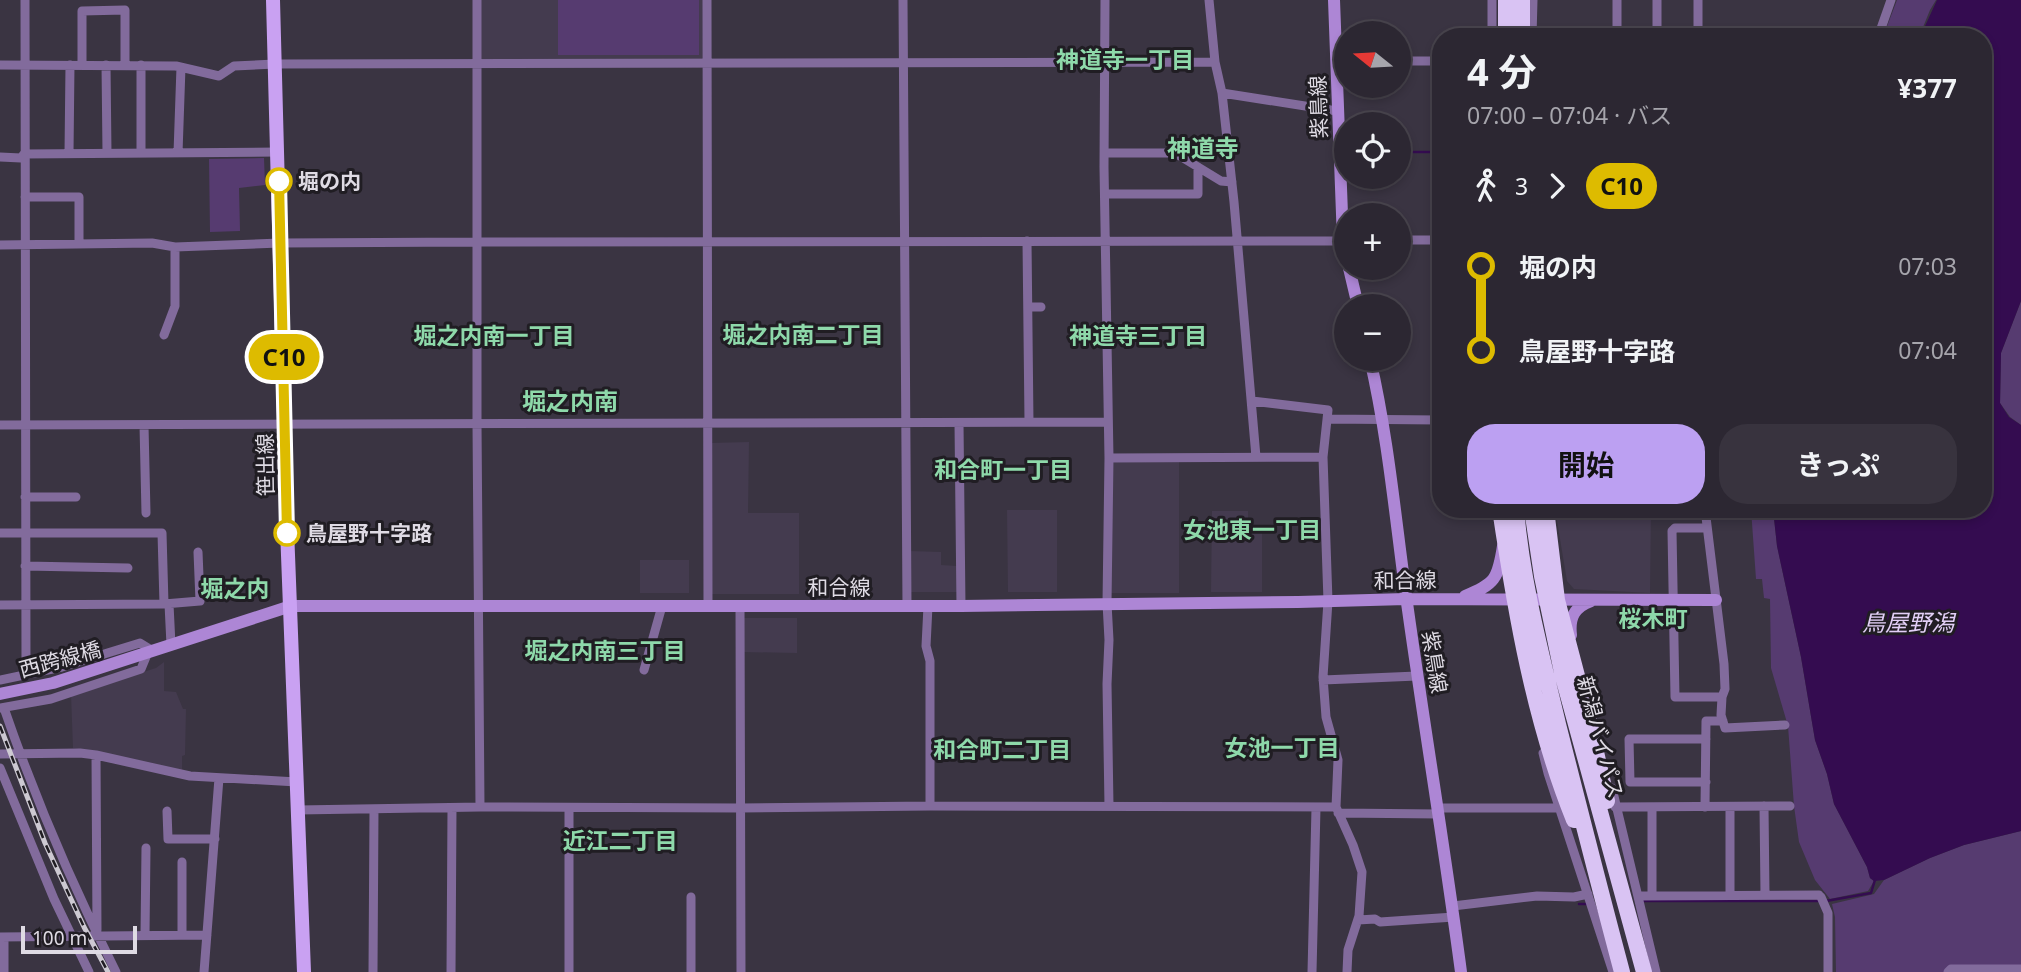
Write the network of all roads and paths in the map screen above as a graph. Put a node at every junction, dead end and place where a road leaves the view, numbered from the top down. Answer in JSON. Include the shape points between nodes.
{"nodes":[{"id":1,"x":25,"y":0,"type":"edge"},
{"id":2,"x":273,"y":0,"type":"edge"},
{"id":3,"x":477,"y":0,"type":"edge"},
{"id":4,"x":707,"y":0,"type":"edge"},
{"id":5,"x":903,"y":0,"type":"edge"},
{"id":6,"x":1105,"y":0,"type":"edge"},
{"id":7,"x":1209,"y":0,"type":"edge"},
{"id":8,"x":1334,"y":0,"type":"edge"},
{"id":9,"x":1492,"y":0,"type":"edge"},
{"id":10,"x":1506,"y":0,"type":"edge"},
{"id":11,"x":1522,"y":0,"type":"edge"},
{"id":12,"x":1532,"y":0,"type":"edge"},
{"id":13,"x":1617,"y":0,"type":"edge"},
{"id":14,"x":1657,"y":0,"type":"edge"},
{"id":15,"x":1698,"y":0,"type":"edge"},
{"id":16,"x":1891,"y":0,"type":"edge"},
{"id":17,"x":1336,"y":21,"type":"edge"},
{"id":18,"x":1492,"y":28,"type":"edge"},
{"id":19,"x":1506,"y":28,"type":"edge"},
{"id":20,"x":1522,"y":28,"type":"edge"},
{"id":21,"x":1532,"y":28,"type":"edge"},
{"id":22,"x":1617,"y":28,"type":"edge"},
{"id":23,"x":1657,"y":28,"type":"edge"},
{"id":24,"x":1698,"y":28,"type":"edge"},
{"id":25,"x":1881,"y":28,"type":"edge"},
{"id":26,"x":1411,"y":61,"type":"edge"},
{"id":27,"x":1432,"y":61,"type":"edge"},
{"id":28,"x":477,"y":62,"type":"junction"},
{"id":29,"x":902,"y":62,"type":"junction"},
{"id":30,"x":1215,"y":62,"type":"junction"},
{"id":31,"x":1106,"y":63,"type":"junction"},
{"id":32,"x":275,"y":64,"type":"junction"},
{"id":33,"x":707,"y":64,"type":"junction"},
{"id":34,"x":0,"y":65,"type":"edge"},
{"id":35,"x":25,"y":65,"type":"junction"},
{"id":36,"x":69,"y":65,"type":"junction"},
{"id":37,"x":82,"y":65,"type":"junction"},
{"id":38,"x":106,"y":65,"type":"junction"},
{"id":39,"x":125,"y":65,"type":"junction"},
{"id":40,"x":141,"y":65,"type":"junction"},
{"id":41,"x":181,"y":67,"type":"junction"},
{"id":42,"x":1222,"y":93,"type":"junction"},
{"id":43,"x":1338,"y":98,"type":"edge"},
{"id":44,"x":1337,"y":111,"type":"junction"},
{"id":45,"x":141,"y":152,"type":"junction"},
{"id":46,"x":278,"y":152,"type":"junction"},
{"id":47,"x":69,"y":153,"type":"junction"},
{"id":48,"x":107,"y":153,"type":"junction"},
{"id":49,"x":178,"y":153,"type":"junction"},
{"id":50,"x":1105,"y":153,"type":"junction"},
{"id":51,"x":24,"y":154,"type":"junction"},
{"id":52,"x":0,"y":158,"type":"edge"},
{"id":53,"x":1198,"y":167,"type":"junction"},
{"id":54,"x":1232,"y":182,"type":"junction"},
{"id":55,"x":1105,"y":194,"type":"junction"},
{"id":56,"x":25,"y":197,"type":"junction"},
{"id":57,"x":1342,"y":203,"type":"edge"},
{"id":58,"x":1411,"y":240,"type":"edge"},
{"id":59,"x":1432,"y":240,"type":"edge"},
{"id":60,"x":707,"y":241,"type":"junction"},
{"id":61,"x":904,"y":241,"type":"junction"},
{"id":62,"x":1027,"y":241,"type":"junction"},
{"id":63,"x":1105,"y":241,"type":"junction"},
{"id":64,"x":1238,"y":241,"type":"junction"},
{"id":65,"x":476,"y":242,"type":"junction"},
{"id":66,"x":280,"y":243,"type":"junction"},
{"id":67,"x":79,"y":244,"type":"junction"},
{"id":68,"x":0,"y":245,"type":"edge"},
{"id":69,"x":26,"y":245,"type":"junction"},
{"id":70,"x":1334,"y":245,"type":"edge"},
{"id":71,"x":175,"y":247,"type":"junction"},
{"id":72,"x":1028,"y":307,"type":"junction"},
{"id":73,"x":1041,"y":307,"type":"dead end"},
{"id":74,"x":164,"y":335,"type":"dead end"},
{"id":75,"x":1372,"y":371,"type":"edge"},
{"id":76,"x":1252,"y":401,"type":"junction"},
{"id":77,"x":1327,"y":419,"type":"junction"},
{"id":78,"x":1382,"y":420,"type":"junction"},
{"id":79,"x":1432,"y":420,"type":"edge"},
{"id":80,"x":707,"y":422,"type":"junction"},
{"id":81,"x":959,"y":422,"type":"junction"},
{"id":82,"x":1029,"y":422,"type":"junction"},
{"id":83,"x":1108,"y":422,"type":"junction"},
{"id":84,"x":286,"y":424,"type":"junction"},
{"id":85,"x":477,"y":424,"type":"junction"},
{"id":86,"x":904,"y":424,"type":"junction"},
{"id":87,"x":0,"y":425,"type":"edge"},
{"id":88,"x":25,"y":425,"type":"junction"},
{"id":89,"x":144,"y":425,"type":"junction"},
{"id":90,"x":1256,"y":457,"type":"junction"},
{"id":91,"x":1323,"y":457,"type":"junction"},
{"id":92,"x":1109,"y":458,"type":"junction"},
{"id":93,"x":25,"y":497,"type":"junction"},
{"id":94,"x":76,"y":497,"type":"dead end"},
{"id":95,"x":146,"y":513,"type":"dead end"},
{"id":96,"x":1519,"y":518,"type":"edge"},
{"id":97,"x":1521,"y":518,"type":"edge"},
{"id":98,"x":1521,"y":518,"type":"edge"},
{"id":99,"x":1527,"y":518,"type":"edge"},
{"id":100,"x":1705,"y":518,"type":"edge"},
{"id":101,"x":1706,"y":528,"type":"junction"},
{"id":102,"x":0,"y":533,"type":"edge"},
{"id":103,"x":25,"y":533,"type":"junction"},
{"id":104,"x":1549,"y":535,"type":"junction"},
{"id":105,"x":198,"y":552,"type":"dead end"},
{"id":106,"x":25,"y":566,"type":"junction"},
{"id":107,"x":128,"y":568,"type":"dead end"},
{"id":108,"x":1406,"y":599,"type":"junction"},
{"id":109,"x":1458,"y":599,"type":"junction"},
{"id":110,"x":1595,"y":599,"type":"junction"},
{"id":111,"x":1672,"y":599,"type":"junction"},
{"id":112,"x":1514,"y":600,"type":"junction"},
{"id":113,"x":1557,"y":600,"type":"junction"},
{"id":114,"x":1716,"y":600,"type":"junction"},
{"id":115,"x":1328,"y":601,"type":"junction"},
{"id":116,"x":1107,"y":603,"type":"junction"},
{"id":117,"x":25,"y":604,"type":"junction"},
{"id":118,"x":167,"y":604,"type":"junction"},
{"id":119,"x":0,"y":605,"type":"edge"},
{"id":120,"x":708,"y":605,"type":"junction"},
{"id":121,"x":292,"y":606,"type":"junction"},
{"id":122,"x":478,"y":606,"type":"junction"},
{"id":123,"x":740,"y":606,"type":"junction"},
{"id":124,"x":906,"y":606,"type":"junction"},
{"id":125,"x":928,"y":606,"type":"junction"},
{"id":126,"x":961,"y":606,"type":"junction"},
{"id":127,"x":662,"y":607,"type":"junction"},
{"id":128,"x":171,"y":645,"type":"junction"},
{"id":129,"x":1569,"y":646,"type":"junction"},
{"id":130,"x":150,"y":652,"type":"junction"},
{"id":131,"x":129,"y":659,"type":"joint"},
{"id":132,"x":644,"y":670,"type":"dead end"},
{"id":133,"x":26,"y":674,"type":"junction"},
{"id":134,"x":1417,"y":676,"type":"junction"},
{"id":135,"x":1547,"y":677,"type":"junction"},
{"id":136,"x":0,"y":680,"type":"edge"},
{"id":137,"x":1323,"y":680,"type":"junction"},
{"id":138,"x":0,"y":694,"type":"edge"},
{"id":139,"x":1722,"y":697,"type":"junction"},
{"id":140,"x":2,"y":708,"type":"edge"},
{"id":141,"x":1723,"y":721,"type":"junction"},
{"id":142,"x":1590,"y":725,"type":"junction"},
{"id":143,"x":1785,"y":725,"type":"dead end"},
{"id":144,"x":1544,"y":727,"type":"junction"},
{"id":145,"x":1706,"y":739,"type":"junction"},
{"id":146,"x":20,"y":753,"type":"junction"},
{"id":147,"x":0,"y":754,"type":"edge"},
{"id":148,"x":96,"y":755,"type":"junction"},
{"id":149,"x":0,"y":768,"type":"edge"},
{"id":150,"x":219,"y":778,"type":"junction"},
{"id":151,"x":297,"y":782,"type":"junction"},
{"id":152,"x":1706,"y":782,"type":"junction"},
{"id":153,"x":930,"y":806,"type":"junction"},
{"id":154,"x":1109,"y":806,"type":"junction"},
{"id":155,"x":1764,"y":806,"type":"junction"},
{"id":156,"x":1790,"y":806,"type":"dead end"},
{"id":157,"x":480,"y":807,"type":"junction"},
{"id":158,"x":1616,"y":807,"type":"junction"},
{"id":159,"x":1652,"y":807,"type":"junction"},
{"id":160,"x":1705,"y":807,"type":"junction"},
{"id":161,"x":1730,"y":807,"type":"junction"},
{"id":162,"x":452,"y":808,"type":"junction"},
{"id":163,"x":569,"y":808,"type":"junction"},
{"id":164,"x":740,"y":808,"type":"junction"},
{"id":165,"x":1316,"y":808,"type":"junction"},
{"id":166,"x":1563,"y":808,"type":"junction"},
{"id":167,"x":374,"y":809,"type":"junction"},
{"id":168,"x":299,"y":810,"type":"junction"},
{"id":169,"x":1337,"y":810,"type":"junction"},
{"id":170,"x":167,"y":811,"type":"dead end"},
{"id":171,"x":1439,"y":811,"type":"junction"},
{"id":172,"x":215,"y":839,"type":"junction"},
{"id":173,"x":146,"y":848,"type":"dead end"},
{"id":174,"x":183,"y":862,"type":"dead end"},
{"id":175,"x":1597,"y":878,"type":"junction"},
{"id":176,"x":1588,"y":894,"type":"junction"},
{"id":177,"x":1730,"y":895,"type":"junction"},
{"id":178,"x":1765,"y":895,"type":"junction"},
{"id":179,"x":1638,"y":896,"type":"junction"},
{"id":180,"x":1652,"y":896,"type":"junction"},
{"id":181,"x":691,"y":897,"type":"dead end"},
{"id":182,"x":1453,"y":912,"type":"junction"},
{"id":183,"x":1358,"y":920,"type":"junction"},
{"id":184,"x":1632,"y":932,"type":"junction"},
{"id":185,"x":145,"y":935,"type":"junction"},
{"id":186,"x":182,"y":935,"type":"junction"},
{"id":187,"x":207,"y":935,"type":"junction"},
{"id":188,"x":71,"y":936,"type":"junction"},
{"id":189,"x":97,"y":936,"type":"junction"},
{"id":190,"x":2,"y":937,"type":"edge"},
{"id":191,"x":2021,"y":969,"type":"edge"},
{"id":192,"x":4,"y":972,"type":"edge"},
{"id":193,"x":89,"y":972,"type":"edge"},
{"id":194,"x":116,"y":972,"type":"edge"},
{"id":195,"x":204,"y":972,"type":"edge"},
{"id":196,"x":304,"y":972,"type":"edge"},
{"id":197,"x":373,"y":972,"type":"edge"},
{"id":198,"x":451,"y":972,"type":"edge"},
{"id":199,"x":569,"y":972,"type":"edge"},
{"id":200,"x":691,"y":972,"type":"edge"},
{"id":201,"x":741,"y":972,"type":"edge"},
{"id":202,"x":1312,"y":972,"type":"edge"},
{"id":203,"x":1347,"y":972,"type":"edge"},
{"id":204,"x":1461,"y":972,"type":"edge"},
{"id":205,"x":1613,"y":972,"type":"edge"},
{"id":206,"x":1622,"y":972,"type":"edge"},
{"id":207,"x":1644,"y":972,"type":"edge"},
{"id":208,"x":1656,"y":972,"type":"edge"},
{"id":209,"x":1828,"y":972,"type":"edge"},
{"id":210,"x":1948,"y":972,"type":"edge"}],
"edges":[{"from":1,"to":35,"type":"street"},
{"from":2,"to":32,"type":"main road","name":"笹出線"},
{"from":3,"to":28,"type":"street"},
{"from":4,"to":33,"type":"street"},
{"from":5,"to":29,"type":"street"},
{"from":6,"to":31,"type":"street"},
{"from":7,"to":30,"type":"street"},
{"from":8,"to":17,"type":"main road","name":"紫鳥線"},
{"from":9,"to":18,"type":"street"},
{"from":10,"to":19,"type":"highway"},
{"from":11,"to":20,"type":"highway"},
{"from":12,"to":21,"type":"street"},
{"from":13,"to":22,"type":"street"},
{"from":14,"to":23,"type":"street"},
{"from":15,"to":24,"type":"street"},
{"from":16,"to":25,"type":"street"},
{"from":26,"to":27,"type":"street"},
{"from":28,"to":32,"type":"street"},
{"from":28,"to":33,"type":"street"},
{"from":28,"to":65,"type":"street"},
{"from":29,"to":31,"type":"street"},
{"from":29,"to":33,"type":"street"},
{"from":29,"to":61,"type":"street"},
{"from":30,"to":31,"type":"street"},
{"from":30,"to":42,"type":"street"},
{"from":31,"to":50,"type":"street"},
{"from":32,"to":41,"type":"street","via":[[234,66],[219,76]]},
{"from":32,"to":46,"type":"main road","name":"笹出線"},
{"from":33,"to":60,"type":"street"},
{"from":34,"to":35,"type":"street"},
{"from":35,"to":36,"type":"street"},
{"from":35,"to":51,"type":"street"},
{"from":36,"to":37,"type":"street"},
{"from":36,"to":47,"type":"street"},
{"from":37,"to":38,"type":"street"},
{"from":37,"to":39,"type":"street","via":[[82,11],[125,10]]},
{"from":38,"to":39,"type":"street"},
{"from":38,"to":48,"type":"street"},
{"from":39,"to":40,"type":"street"},
{"from":40,"to":41,"type":"street"},
{"from":40,"to":45,"type":"street"},
{"from":41,"to":49,"type":"street"},
{"from":42,"to":44,"type":"street"},
{"from":42,"to":54,"type":"street"},
{"from":43,"to":44,"type":"main road","name":"紫鳥線"},
{"from":44,"to":57,"type":"main road","name":"紫鳥線"},
{"from":45,"to":48,"type":"street"},
{"from":45,"to":49,"type":"street"},
{"from":46,"to":49,"type":"street"},
{"from":46,"to":66,"type":"main road","name":"笹出線"},
{"from":47,"to":48,"type":"street"},
{"from":47,"to":51,"type":"street"},
{"from":50,"to":53,"type":"street","via":[[1175,153]]},
{"from":50,"to":55,"type":"street"},
{"from":51,"to":52,"type":"street"},
{"from":51,"to":56,"type":"street"},
{"from":53,"to":54,"type":"street","via":[[1221,181]]},
{"from":53,"to":55,"type":"street","via":[[1198,194]]},
{"from":54,"to":64,"type":"street"},
{"from":55,"to":63,"type":"street"},
{"from":56,"to":67,"type":"street","via":[[79,197]]},
{"from":56,"to":69,"type":"street"},
{"from":58,"to":59,"type":"street"},
{"from":60,"to":61,"type":"street"},
{"from":60,"to":65,"type":"street"},
{"from":60,"to":80,"type":"street"},
{"from":61,"to":62,"type":"street"},
{"from":61,"to":86,"type":"street"},
{"from":62,"to":63,"type":"street"},
{"from":62,"to":72,"type":"street"},
{"from":63,"to":64,"type":"street"},
{"from":63,"to":83,"type":"street"},
{"from":64,"to":70,"type":"street"},
{"from":64,"to":76,"type":"street"},
{"from":65,"to":66,"type":"street"},
{"from":65,"to":85,"type":"street"},
{"from":66,"to":71,"type":"street"},
{"from":66,"to":84,"type":"main road","name":"笹出線"},
{"from":67,"to":69,"type":"street"},
{"from":67,"to":71,"type":"street"},
{"from":68,"to":69,"type":"street"},
{"from":69,"to":88,"type":"street"},
{"from":71,"to":74,"type":"street","via":[[174,306]]},
{"from":72,"to":73,"type":"street"},
{"from":72,"to":82,"type":"street"},
{"from":75,"to":78,"type":"main road","name":"紫鳥線"},
{"from":76,"to":77,"type":"street","via":[[1328,410]]},
{"from":76,"to":90,"type":"street"},
{"from":77,"to":78,"type":"street"},
{"from":77,"to":91,"type":"street"},
{"from":78,"to":79,"type":"street"},
{"from":78,"to":108,"type":"main road","name":"紫鳥線"},
{"from":80,"to":85,"type":"street"},
{"from":80,"to":86,"type":"street"},
{"from":80,"to":120,"type":"street"},
{"from":81,"to":82,"type":"street"},
{"from":81,"to":86,"type":"street"},
{"from":81,"to":126,"type":"street"},
{"from":82,"to":83,"type":"street"},
{"from":83,"to":92,"type":"street"},
{"from":84,"to":85,"type":"street"},
{"from":84,"to":89,"type":"street"},
{"from":84,"to":121,"type":"main road","name":"笹出線"},
{"from":85,"to":122,"type":"street"},
{"from":86,"to":124,"type":"street"},
{"from":87,"to":88,"type":"street"},
{"from":88,"to":89,"type":"street"},
{"from":88,"to":93,"type":"street"},
{"from":89,"to":95,"type":"street"},
{"from":90,"to":91,"type":"street"},
{"from":90,"to":92,"type":"street"},
{"from":91,"to":115,"type":"street"},
{"from":92,"to":116,"type":"street"},
{"from":93,"to":94,"type":"street"},
{"from":93,"to":103,"type":"street"},
{"from":96,"to":109,"type":"main road","via":[[1494,580]]},
{"from":97,"to":112,"type":"highway"},
{"from":98,"to":135,"type":"highway","name":"新潟バイパス","via":[[1525,577]]},
{"from":99,"to":104,"type":"highway"},
{"from":100,"to":101,"type":"street"},
{"from":101,"to":111,"type":"street","via":[[1672,531]]},
{"from":101,"to":114,"type":"street"},
{"from":102,"to":103,"type":"street"},
{"from":103,"to":106,"type":"street"},
{"from":103,"to":118,"type":"street","via":[[162,533]]},
{"from":104,"to":112,"type":"highway","via":[[1535,581]]},
{"from":104,"to":113,"type":"highway"},
{"from":105,"to":118,"type":"street","via":[[200,601]]},
{"from":106,"to":107,"type":"street"},
{"from":106,"to":117,"type":"street"},
{"from":108,"to":109,"type":"main road","name":"和合線"},
{"from":108,"to":115,"type":"main road","name":"和合線"},
{"from":108,"to":134,"type":"main road","name":"紫鳥線"},
{"from":109,"to":112,"type":"main road","name":"和合線"},
{"from":110,"to":111,"type":"main road","name":"和合線"},
{"from":110,"to":113,"type":"main road","name":"和合線"},
{"from":110,"to":129,"type":"main road","via":[[1572,616]]},
{"from":111,"to":114,"type":"main road","name":"和合線"},
{"from":111,"to":139,"type":"street","via":[[1675,697]]},
{"from":112,"to":113,"type":"main road","name":"和合線"},
{"from":112,"to":135,"type":"highway"},
{"from":113,"to":129,"type":"highway"},
{"from":113,"to":135,"type":"highway","via":[[1539,604],[1531,614],[1529,645]]},
{"from":114,"to":139,"type":"street"},
{"from":115,"to":116,"type":"main road","name":"和合線"},
{"from":115,"to":137,"type":"street"},
{"from":116,"to":126,"type":"main road","name":"和合線"},
{"from":116,"to":154,"type":"street"},
{"from":117,"to":118,"type":"street"},
{"from":117,"to":119,"type":"street"},
{"from":117,"to":133,"type":"street"},
{"from":118,"to":128,"type":"street"},
{"from":120,"to":123,"type":"main road","name":"和合線"},
{"from":120,"to":127,"type":"main road","name":"和合線"},
{"from":121,"to":122,"type":"main road","name":"和合線"},
{"from":121,"to":128,"type":"main road","name":"和合線"},
{"from":121,"to":151,"type":"main road","name":"笹出線"},
{"from":122,"to":127,"type":"main road","name":"和合線"},
{"from":122,"to":157,"type":"street"},
{"from":123,"to":124,"type":"main road","name":"和合線"},
{"from":123,"to":164,"type":"street"},
{"from":124,"to":125,"type":"main road","name":"和合線"},
{"from":125,"to":126,"type":"main road","name":"和合線"},
{"from":125,"to":153,"type":"street"},
{"from":127,"to":132,"type":"street"},
{"from":128,"to":130,"type":"main road","name":"和合線"},
{"from":129,"to":142,"type":"highway"},
{"from":130,"to":131,"type":"main road","name":"和合線"},
{"from":130,"to":133,"type":"street","via":[[140,643]]},
{"from":130,"to":140,"type":"street","via":[[141,669],[51,699]]},
{"from":131,"to":138,"type":"main road","name":"西跨線橋"},
{"from":133,"to":136,"type":"street"},
{"from":134,"to":137,"type":"street"},
{"from":134,"to":171,"type":"main road","name":"紫鳥線"},
{"from":135,"to":144,"type":"highway"},
{"from":135,"to":175,"type":"highway","name":"新潟バイパス"},
{"from":135,"to":184,"type":"highway","name":"新潟バイパス"},
{"from":137,"to":169,"type":"street","via":[[1326,717],[1338,760]]},
{"from":139,"to":141,"type":"street"},
{"from":140,"to":146,"type":"street"},
{"from":141,"to":143,"type":"street","via":[[1725,728]]},
{"from":141,"to":145,"type":"street","via":[[1706,721]]},
{"from":142,"to":158,"type":"street","via":[[1600,736]]},
{"from":142,"to":184,"type":"highway"},
{"from":144,"to":166,"type":"street","via":[[1542,749]]},
{"from":144,"to":175,"type":"highway","via":[[1559,783]]},
{"from":145,"to":152,"type":"street"},
{"from":145,"to":152,"type":"street","via":[[1629,739],[1630,782]]},
{"from":146,"to":147,"type":"street"},
{"from":146,"to":148,"type":"street"},
{"from":146,"to":189,"type":"street"},
{"from":148,"to":150,"type":"street"},
{"from":148,"to":189,"type":"street"},
{"from":149,"to":188,"type":"street"},
{"from":150,"to":151,"type":"street"},
{"from":150,"to":172,"type":"street"},
{"from":151,"to":168,"type":"main road","name":"笹出線"},
{"from":152,"to":160,"type":"street"},
{"from":153,"to":154,"type":"street"},
{"from":153,"to":164,"type":"street"},
{"from":154,"to":165,"type":"street"},
{"from":155,"to":156,"type":"street"},
{"from":155,"to":161,"type":"street"},
{"from":155,"to":178,"type":"street"},
{"from":157,"to":162,"type":"street"},
{"from":157,"to":163,"type":"street"},
{"from":158,"to":159,"type":"street"},
{"from":158,"to":179,"type":"street"},
{"from":159,"to":160,"type":"street"},
{"from":159,"to":180,"type":"street"},
{"from":160,"to":161,"type":"street"},
{"from":161,"to":177,"type":"street"},
{"from":162,"to":167,"type":"street"},
{"from":162,"to":198,"type":"street"},
{"from":163,"to":164,"type":"street"},
{"from":163,"to":199,"type":"street"},
{"from":164,"to":201,"type":"street"},
{"from":165,"to":169,"type":"street"},
{"from":165,"to":202,"type":"street"},
{"from":166,"to":171,"type":"street"},
{"from":166,"to":176,"type":"street"},
{"from":167,"to":168,"type":"street"},
{"from":167,"to":197,"type":"street"},
{"from":168,"to":196,"type":"main road","name":"笹出線"},
{"from":169,"to":171,"type":"street"},
{"from":169,"to":183,"type":"street","via":[[1362,872]]},
{"from":170,"to":172,"type":"street","via":[[168,839]]},
{"from":171,"to":182,"type":"main road","name":"紫鳥線"},
{"from":172,"to":187,"type":"street"},
{"from":173,"to":185,"type":"street"},
{"from":174,"to":186,"type":"street"},
{"from":175,"to":206,"type":"highway","name":"新潟バイパス"},
{"from":176,"to":182,"type":"street","via":[[1537,896]]},
{"from":176,"to":205,"type":"street"},
{"from":177,"to":178,"type":"street"},
{"from":177,"to":180,"type":"street"},
{"from":178,"to":209,"type":"street","via":[[1821,899],[1828,913]]},
{"from":179,"to":180,"type":"street"},
{"from":179,"to":208,"type":"street"},
{"from":181,"to":200,"type":"street"},
{"from":182,"to":183,"type":"street","via":[[1380,922]]},
{"from":182,"to":204,"type":"main road","name":"紫鳥線"},
{"from":183,"to":203,"type":"street","via":[[1348,950]]},
{"from":184,"to":207,"type":"highway","name":"新潟バイパス"},
{"from":185,"to":186,"type":"street"},
{"from":185,"to":189,"type":"street"},
{"from":186,"to":187,"type":"street"},
{"from":187,"to":195,"type":"street"},
{"from":188,"to":189,"type":"street"},
{"from":188,"to":190,"type":"street"},
{"from":188,"to":193,"type":"street"},
{"from":189,"to":194,"type":"street"},
{"from":190,"to":192,"type":"street"},
{"from":191,"to":210,"type":"street"}]}
